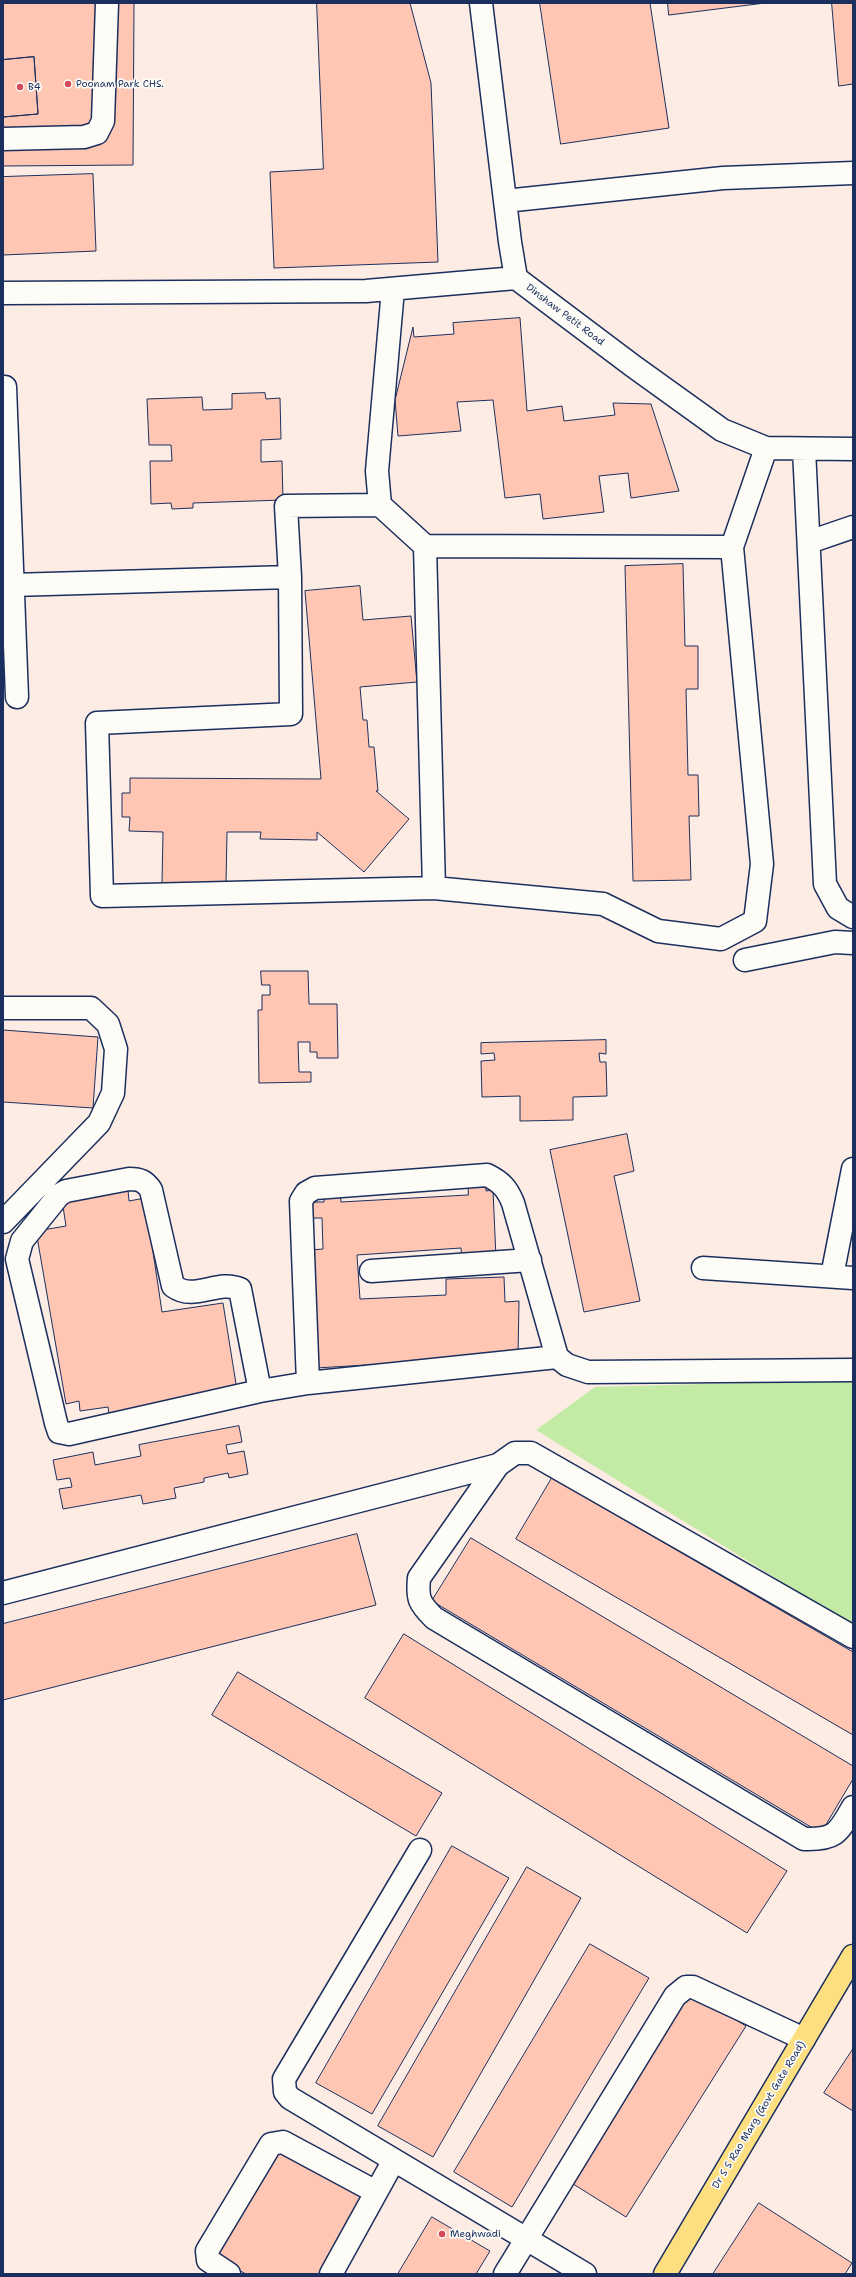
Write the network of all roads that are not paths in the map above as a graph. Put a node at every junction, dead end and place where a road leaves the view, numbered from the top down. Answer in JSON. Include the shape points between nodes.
{"nodes":[{"id":1,"x":107,"y":3,"type":"edge"},
{"id":2,"x":481,"y":3,"type":"edge"},
{"id":3,"x":3,"y":139,"type":"edge"},
{"id":4,"x":853,"y":173,"type":"edge"},
{"id":5,"x":505,"y":201,"type":"junction"},
{"id":6,"x":516,"y":278,"type":"junction"},
{"id":7,"x":393,"y":289,"type":"junction"},
{"id":8,"x":3,"y":293,"type":"edge"},
{"id":9,"x":5,"y":387,"type":"dead end"},
{"id":10,"x":766,"y":448,"type":"junction"},
{"id":11,"x":804,"y":449,"type":"junction"},
{"id":12,"x":853,"y":449,"type":"edge"},
{"id":13,"x":380,"y":505,"type":"junction"},
{"id":14,"x":853,"y":527,"type":"edge"},
{"id":15,"x":809,"y":542,"type":"junction"},
{"id":16,"x":425,"y":546,"type":"junction"},
{"id":17,"x":732,"y":546,"type":"junction"},
{"id":18,"x":290,"y":577,"type":"junction"},
{"id":19,"x":12,"y":585,"type":"junction"},
{"id":20,"x":17,"y":697,"type":"dead end"},
{"id":21,"x":434,"y":888,"type":"junction"},
{"id":22,"x":853,"y":916,"type":"edge"},
{"id":23,"x":853,"y":943,"type":"edge"},
{"id":24,"x":745,"y":960,"type":"dead end"},
{"id":25,"x":3,"y":1008,"type":"edge"},
{"id":26,"x":853,"y":1169,"type":"edge"},
{"id":27,"x":3,"y":1222,"type":"edge"},
{"id":28,"x":530,"y":1260,"type":"junction"},
{"id":29,"x":703,"y":1268,"type":"dead end"},
{"id":30,"x":371,"y":1271,"type":"dead end"},
{"id":31,"x":843,"y":1277,"type":"edge"},
{"id":32,"x":557,"y":1357,"type":"junction"},
{"id":33,"x":853,"y":1370,"type":"edge"},
{"id":34,"x":308,"y":1383,"type":"junction"},
{"id":35,"x":260,"y":1391,"type":"junction"},
{"id":36,"x":498,"y":1465,"type":"junction"},
{"id":37,"x":3,"y":1593,"type":"edge"},
{"id":38,"x":853,"y":1637,"type":"edge"},
{"id":39,"x":853,"y":1808,"type":"edge"},
{"id":40,"x":420,"y":1850,"type":"dead end"},
{"id":41,"x":853,"y":1956,"type":"edge"},
{"id":42,"x":804,"y":2039,"type":"junction"},
{"id":43,"x":394,"y":2160,"type":"junction"},
{"id":44,"x":376,"y":2192,"type":"junction"},
{"id":45,"x":525,"y":2240,"type":"junction"},
{"id":46,"x":229,"y":2274,"type":"edge"},
{"id":47,"x":331,"y":2274,"type":"edge"},
{"id":48,"x":505,"y":2274,"type":"edge"},
{"id":49,"x":585,"y":2274,"type":"edge"},
{"id":50,"x":665,"y":2274,"type":"edge"}],
"edges":[{"from":1,"to":3,"type":"street","via":[[102,121],[97,134],[84,137]]},
{"from":2,"to":5,"type":"street","name":"Dinshaw Petit Road"},
{"from":4,"to":5,"type":"street","via":[[723,178]]},
{"from":5,"to":6,"type":"street","name":"Dinshaw Petit Road"},
{"from":6,"to":7,"type":"street"},
{"from":6,"to":10,"type":"street","name":"Dinshaw Petit Road","via":[[722,430]]},
{"from":7,"to":8,"type":"street","via":[[358,292]]},
{"from":7,"to":13,"type":"street","via":[[377,471]]},
{"from":9,"to":19,"type":"street"},
{"from":10,"to":11,"type":"street"},
{"from":10,"to":17,"type":"street"},
{"from":11,"to":12,"type":"street"},
{"from":11,"to":15,"type":"street"},
{"from":13,"to":16,"type":"street"},
{"from":13,"to":18,"type":"street","via":[[286,506]]},
{"from":14,"to":15,"type":"street"},
{"from":15,"to":22,"type":"street","via":[[825,884],[838,908]]},
{"from":16,"to":17,"type":"street"},
{"from":16,"to":21,"type":"street"},
{"from":17,"to":21,"type":"street","via":[[762,864],[755,921],[721,939],[658,931],[603,904]]},
{"from":18,"to":19,"type":"street"},
{"from":18,"to":21,"type":"street","via":[[291,714],[97,723],[102,896]]},
{"from":19,"to":20,"type":"street"},
{"from":23,"to":24,"type":"street","via":[[835,942]]},
{"from":25,"to":27,"type":"street","via":[[91,1008],[108,1024],[116,1049],[113,1093],[99,1123]]},
{"from":26,"to":31,"type":"street"},
{"from":28,"to":30,"type":"street"},
{"from":28,"to":32,"type":"street"},
{"from":28,"to":34,"type":"street","via":[[508,1191],[500,1181],[487,1174],[315,1188],[306,1193],[301,1201]]},
{"from":29,"to":31,"type":"street"},
{"from":32,"to":33,"type":"street","via":[[568,1365],[588,1372]]},
{"from":32,"to":34,"type":"street"},
{"from":34,"to":35,"type":"street"},
{"from":35,"to":35,"type":"street","via":[[70,1434],[59,1432],[17,1259],[22,1241],[59,1195],[66,1191],[129,1179],[139,1179],[147,1183],[151,1190],[173,1286],[181,1292],[190,1293],[230,1285],[240,1289]]},
{"from":36,"to":37,"type":"street"},
{"from":36,"to":38,"type":"street","via":[[515,1453],[531,1453]]},
{"from":36,"to":39,"type":"street","via":[[419,1578],[418,1595],[422,1607],[434,1618],[804,1839],[823,1840],[840,1830]]},
{"from":40,"to":43,"type":"street","via":[[284,2079],[285,2092],[290,2098]]},
{"from":41,"to":42,"type":"main road","name":"Dr S S Rao Marg (Govt Gate Road)"},
{"from":42,"to":45,"type":"street","via":[[693,1987],[686,1987],[675,1996]]},
{"from":42,"to":50,"type":"main road","name":"Dr S S Rao Marg (Govt Gate Road)"},
{"from":43,"to":44,"type":"street"},
{"from":43,"to":45,"type":"street"},
{"from":44,"to":46,"type":"street","via":[[283,2142],[271,2144],[206,2251],[208,2260]]},
{"from":44,"to":47,"type":"street"},
{"from":45,"to":48,"type":"street"},
{"from":45,"to":49,"type":"street"}]}
